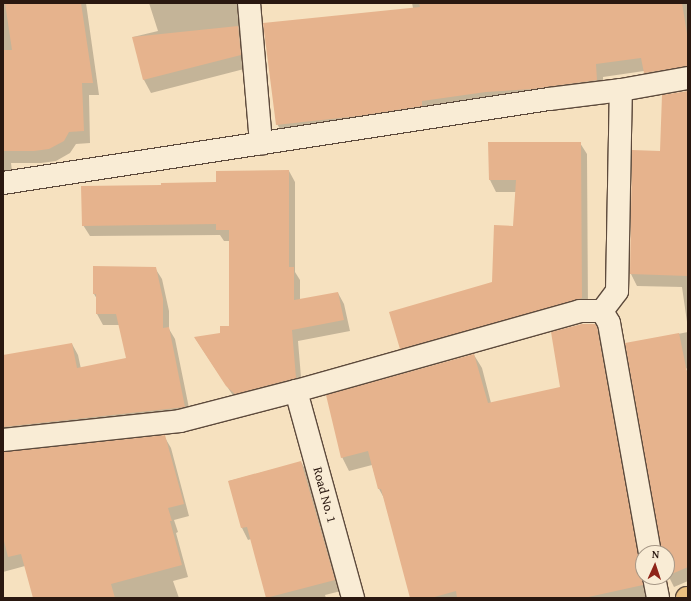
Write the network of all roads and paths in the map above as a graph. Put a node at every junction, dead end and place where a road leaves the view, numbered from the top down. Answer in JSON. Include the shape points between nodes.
{"nodes":[{"id":1,"x":249,"y":3,"type":"edge"},
{"id":2,"x":688,"y":78,"type":"edge"},
{"id":3,"x":621,"y":90,"type":"junction"},
{"id":4,"x":261,"y":143,"type":"junction"},
{"id":5,"x":3,"y":183,"type":"edge"},
{"id":6,"x":602,"y":311,"type":"junction"},
{"id":7,"x":296,"y":391,"type":"junction"},
{"id":8,"x":3,"y":440,"type":"edge"},
{"id":9,"x":649,"y":545,"type":"edge"},
{"id":10,"x":656,"y":585,"type":"edge"},
{"id":11,"x":353,"y":598,"type":"edge"},
{"id":12,"x":658,"y":598,"type":"edge"}],
"edges":[{"from":1,"to":4,"type":"street"},
{"from":2,"to":3,"type":"street"},
{"from":3,"to":4,"type":"street"},
{"from":3,"to":6,"type":"street","via":[[617,291]]},
{"from":4,"to":5,"type":"street"},
{"from":6,"to":7,"type":"street","via":[[580,311]]},
{"from":6,"to":9,"type":"street","via":[[609,323]]},
{"from":7,"to":8,"type":"street","via":[[180,421]]},
{"from":7,"to":11,"type":"street","name":"Road No. 1"},
{"from":10,"to":12,"type":"street"}]}
